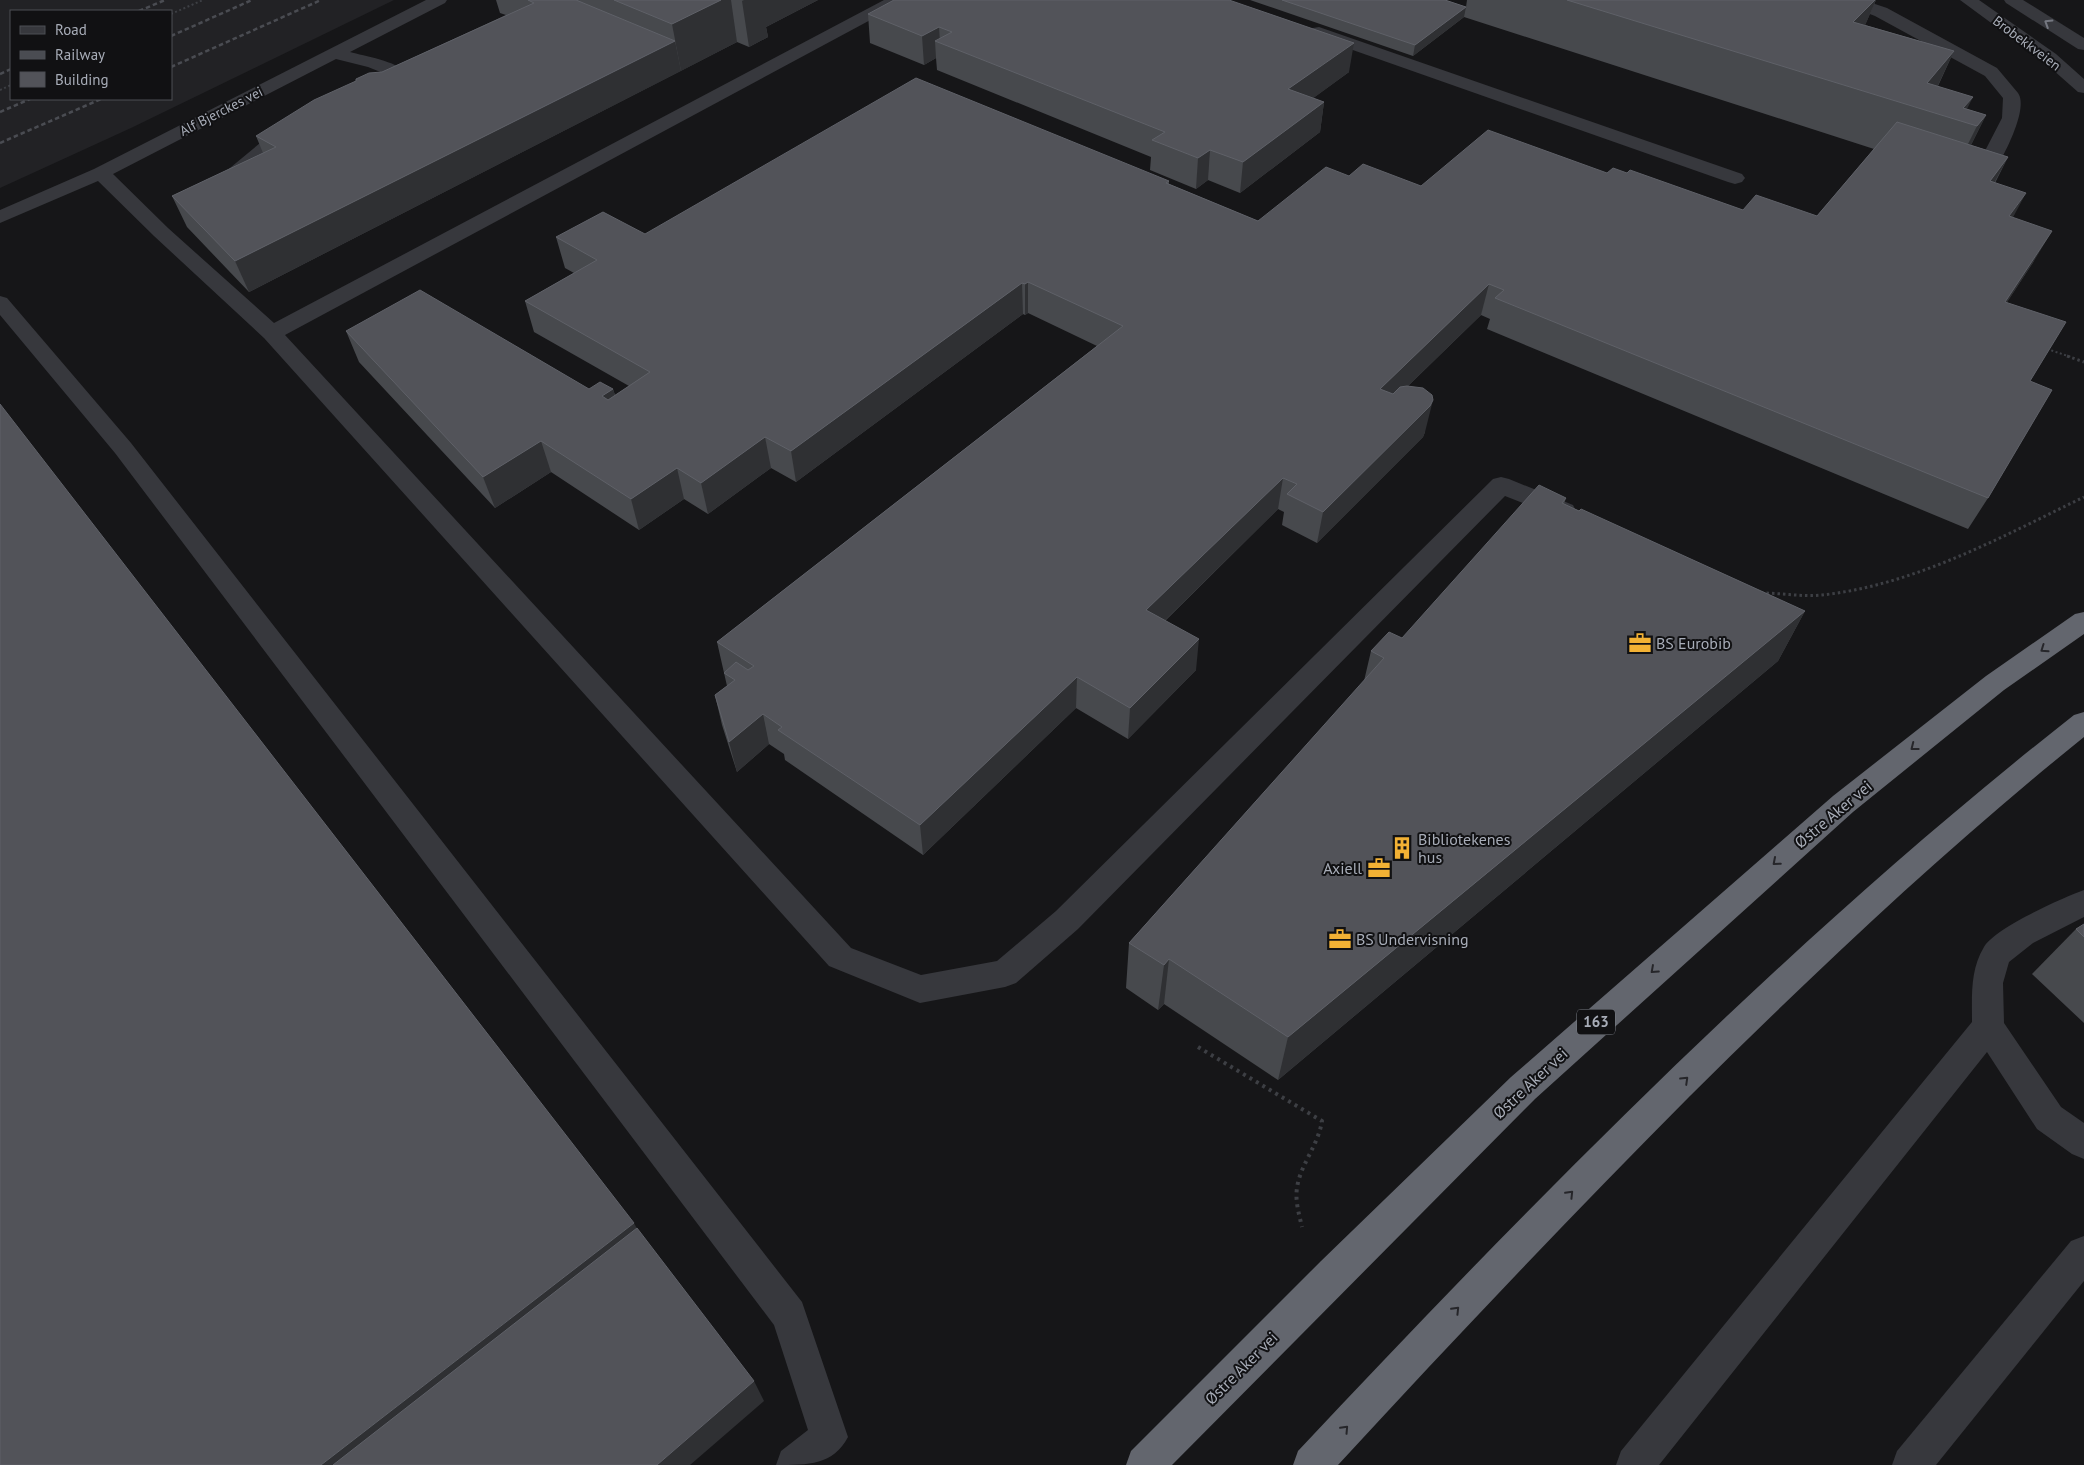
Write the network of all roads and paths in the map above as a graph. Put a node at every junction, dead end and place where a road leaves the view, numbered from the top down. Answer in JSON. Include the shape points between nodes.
{"nodes":[{"id":1,"x":203,"y":0,"type":"edge"},
{"id":2,"x":439,"y":0,"type":"edge"},
{"id":3,"x":896,"y":0,"type":"edge"},
{"id":4,"x":1847,"y":0,"type":"edge"},
{"id":5,"x":1968,"y":0,"type":"edge"},
{"id":6,"x":2012,"y":0,"type":"edge"},
{"id":7,"x":172,"y":14,"type":"edge"},
{"id":8,"x":1300,"y":26,"type":"edge"},
{"id":9,"x":1885,"y":33,"type":"edge"},
{"id":10,"x":2084,"y":45,"type":"edge"},
{"id":11,"x":1951,"y":50,"type":"junction"},
{"id":12,"x":334,"y":54,"type":"junction"},
{"id":13,"x":414,"y":66,"type":"edge"},
{"id":14,"x":397,"y":73,"type":"junction"},
{"id":15,"x":2084,"y":88,"type":"edge"},
{"id":16,"x":354,"y":96,"type":"edge"},
{"id":17,"x":312,"y":119,"type":"edge"},
{"id":18,"x":101,"y":173,"type":"junction"},
{"id":19,"x":1982,"y":176,"type":"edge"},
{"id":20,"x":1735,"y":178,"type":"dead end"},
{"id":21,"x":221,"y":185,"type":"edge"},
{"id":22,"x":0,"y":217,"type":"edge"},
{"id":23,"x":0,"y":302,"type":"edge"},
{"id":24,"x":272,"y":333,"type":"junction"},
{"id":25,"x":2043,"y":348,"type":"edge"},
{"id":26,"x":2084,"y":362,"type":"edge"},
{"id":27,"x":2084,"y":497,"type":"edge"},
{"id":28,"x":1590,"y":522,"type":"edge"},
{"id":29,"x":1757,"y":592,"type":"edge"},
{"id":30,"x":2084,"y":621,"type":"edge"},
{"id":31,"x":2084,"y":722,"type":"edge"},
{"id":32,"x":2084,"y":903,"type":"edge"},
{"id":33,"x":1988,"y":1026,"type":"junction"},
{"id":34,"x":1198,"y":1046,"type":"dead end"},
{"id":35,"x":2084,"y":1143,"type":"edge"},
{"id":36,"x":1302,"y":1227,"type":"dead end"},
{"id":37,"x":2084,"y":1253,"type":"edge"},
{"id":38,"x":796,"y":1465,"type":"edge"},
{"id":39,"x":1145,"y":1465,"type":"edge"},
{"id":40,"x":1312,"y":1465,"type":"edge"},
{"id":41,"x":1635,"y":1465,"type":"edge"},
{"id":42,"x":1911,"y":1465,"type":"edge"}],
"edges":[{"from":1,"to":7,"type":"path"},
{"from":2,"to":12,"type":"street","name":"Alf Bjerckes vei"},
{"from":3,"to":24,"type":"street"},
{"from":4,"to":11,"type":"street","via":[[1881,12]]},
{"from":5,"to":15,"type":"street","name":"Brobekkveien","via":[[2050,58]]},
{"from":10,"to":6,"type":"street","name":"Brobekkveien","one_way":true},
{"from":8,"to":20,"type":"street"},
{"from":9,"to":11,"type":"street"},
{"from":11,"to":19,"type":"street","via":[[1991,72],[2012,97],[2011,118]]},
{"from":12,"to":14,"type":"street","via":[[374,63]]},
{"from":12,"to":18,"type":"street","name":"Alf Bjerckes vei"},
{"from":13,"to":14,"type":"street"},
{"from":14,"to":16,"type":"street"},
{"from":17,"to":21,"type":"street","via":[[278,138]]},
{"from":18,"to":22,"type":"street","name":"Alf Bjerckes vei"},
{"from":18,"to":24,"type":"street"},
{"from":23,"to":38,"type":"street","via":[[123,448],[789,1314],[828,1438]]},
{"from":24,"to":28,"type":"street","via":[[840,957],[920,989],[1005,973],[1067,920],[1501,485]]},
{"from":25,"to":26,"type":"path"},
{"from":27,"to":29,"type":"path","via":[[1966,553],[1861,589],[1821,595]]},
{"from":30,"to":39,"type":"highway","name":"Østre Aker vei","number":"163","one_way":true,"via":[[1995,683],[1843,804],[1530,1081]]},
{"from":40,"to":31,"type":"highway","one_way":true,"via":[[1472,1293],[1790,977],[1932,847]]},
{"from":32,"to":33,"type":"street","via":[[2022,934],[1996,954],[1987,983]]},
{"from":33,"to":35,"type":"street","via":[[2049,1118]]},
{"from":33,"to":41,"type":"street"},
{"from":34,"to":36,"type":"path","via":[[1322,1121],[1320,1138],[1299,1177],[1296,1198]]},
{"from":37,"to":42,"type":"street"}]}
